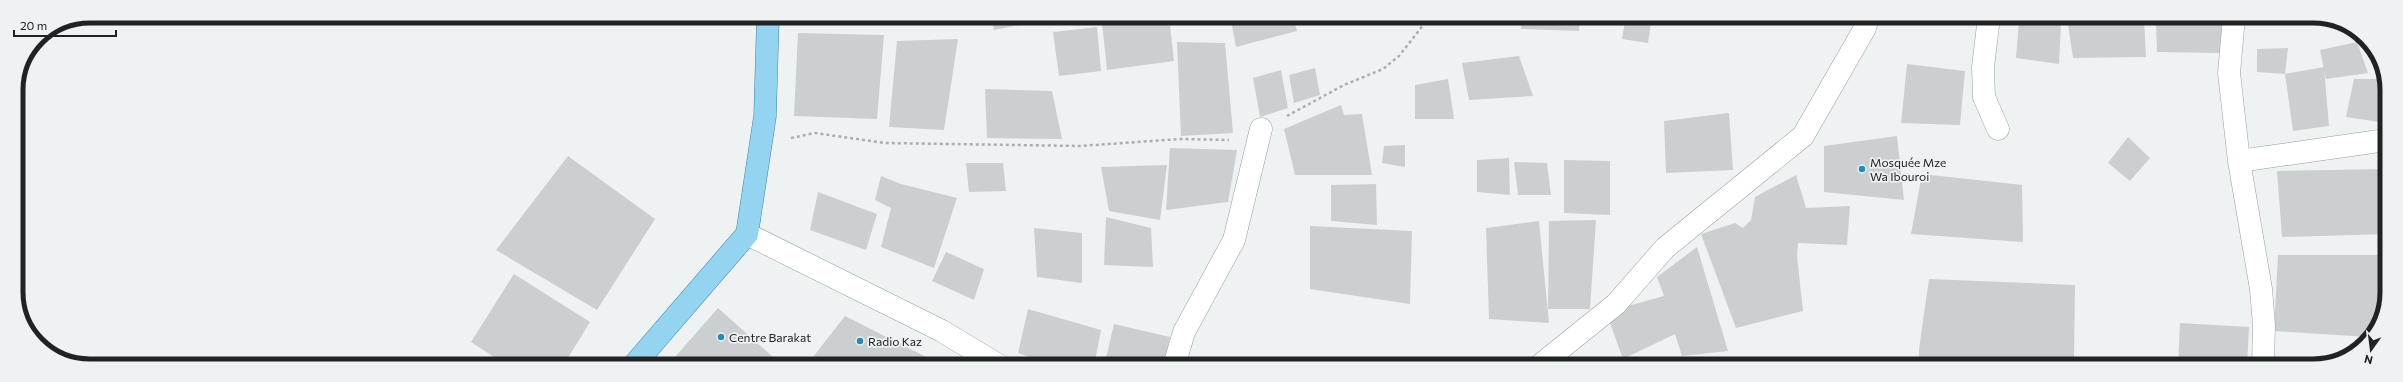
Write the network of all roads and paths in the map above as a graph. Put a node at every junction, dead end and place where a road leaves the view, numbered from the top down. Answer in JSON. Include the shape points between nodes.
{"nodes":[{"id":1,"x":768,"y":23,"type":"edge"},
{"id":2,"x":1423,"y":23,"type":"edge"},
{"id":3,"x":1866,"y":23,"type":"edge"},
{"id":4,"x":1988,"y":23,"type":"edge"},
{"id":5,"x":2233,"y":23,"type":"edge"},
{"id":6,"x":1261,"y":129,"type":"junction"},
{"id":7,"x":1998,"y":129,"type":"dead end"},
{"id":8,"x":2380,"y":141,"type":"edge"},
{"id":9,"x":759,"y":144,"type":"junction"},
{"id":10,"x":2239,"y":161,"type":"junction"},
{"id":11,"x":747,"y":234,"type":"junction"},
{"id":12,"x":639,"y":359,"type":"edge"},
{"id":13,"x":989,"y":359,"type":"edge"},
{"id":14,"x":1176,"y":359,"type":"edge"},
{"id":15,"x":1548,"y":359,"type":"edge"},
{"id":16,"x":2263,"y":359,"type":"edge"}],
"edges":[{"from":1,"to":9,"type":"main road","via":[[765,116]]},
{"from":2,"to":6,"type":"path","via":[[1399,56],[1383,69],[1344,85]]},
{"from":3,"to":15,"type":"street","via":[[1803,136],[1665,248],[1616,304]]},
{"from":4,"to":7,"type":"street","via":[[1983,91]]},
{"from":5,"to":10,"type":"street","via":[[2229,73]]},
{"from":6,"to":9,"type":"path","via":[[1229,140],[1180,139],[1080,146],[885,143],[815,133]]},
{"from":6,"to":14,"type":"street","via":[[1234,240],[1184,332]]},
{"from":8,"to":10,"type":"street"},
{"from":9,"to":11,"type":"main road"},
{"from":10,"to":16,"type":"street","via":[[2261,290]]},
{"from":11,"to":12,"type":"main road"},
{"from":11,"to":13,"type":"street","via":[[942,330]]}]}
